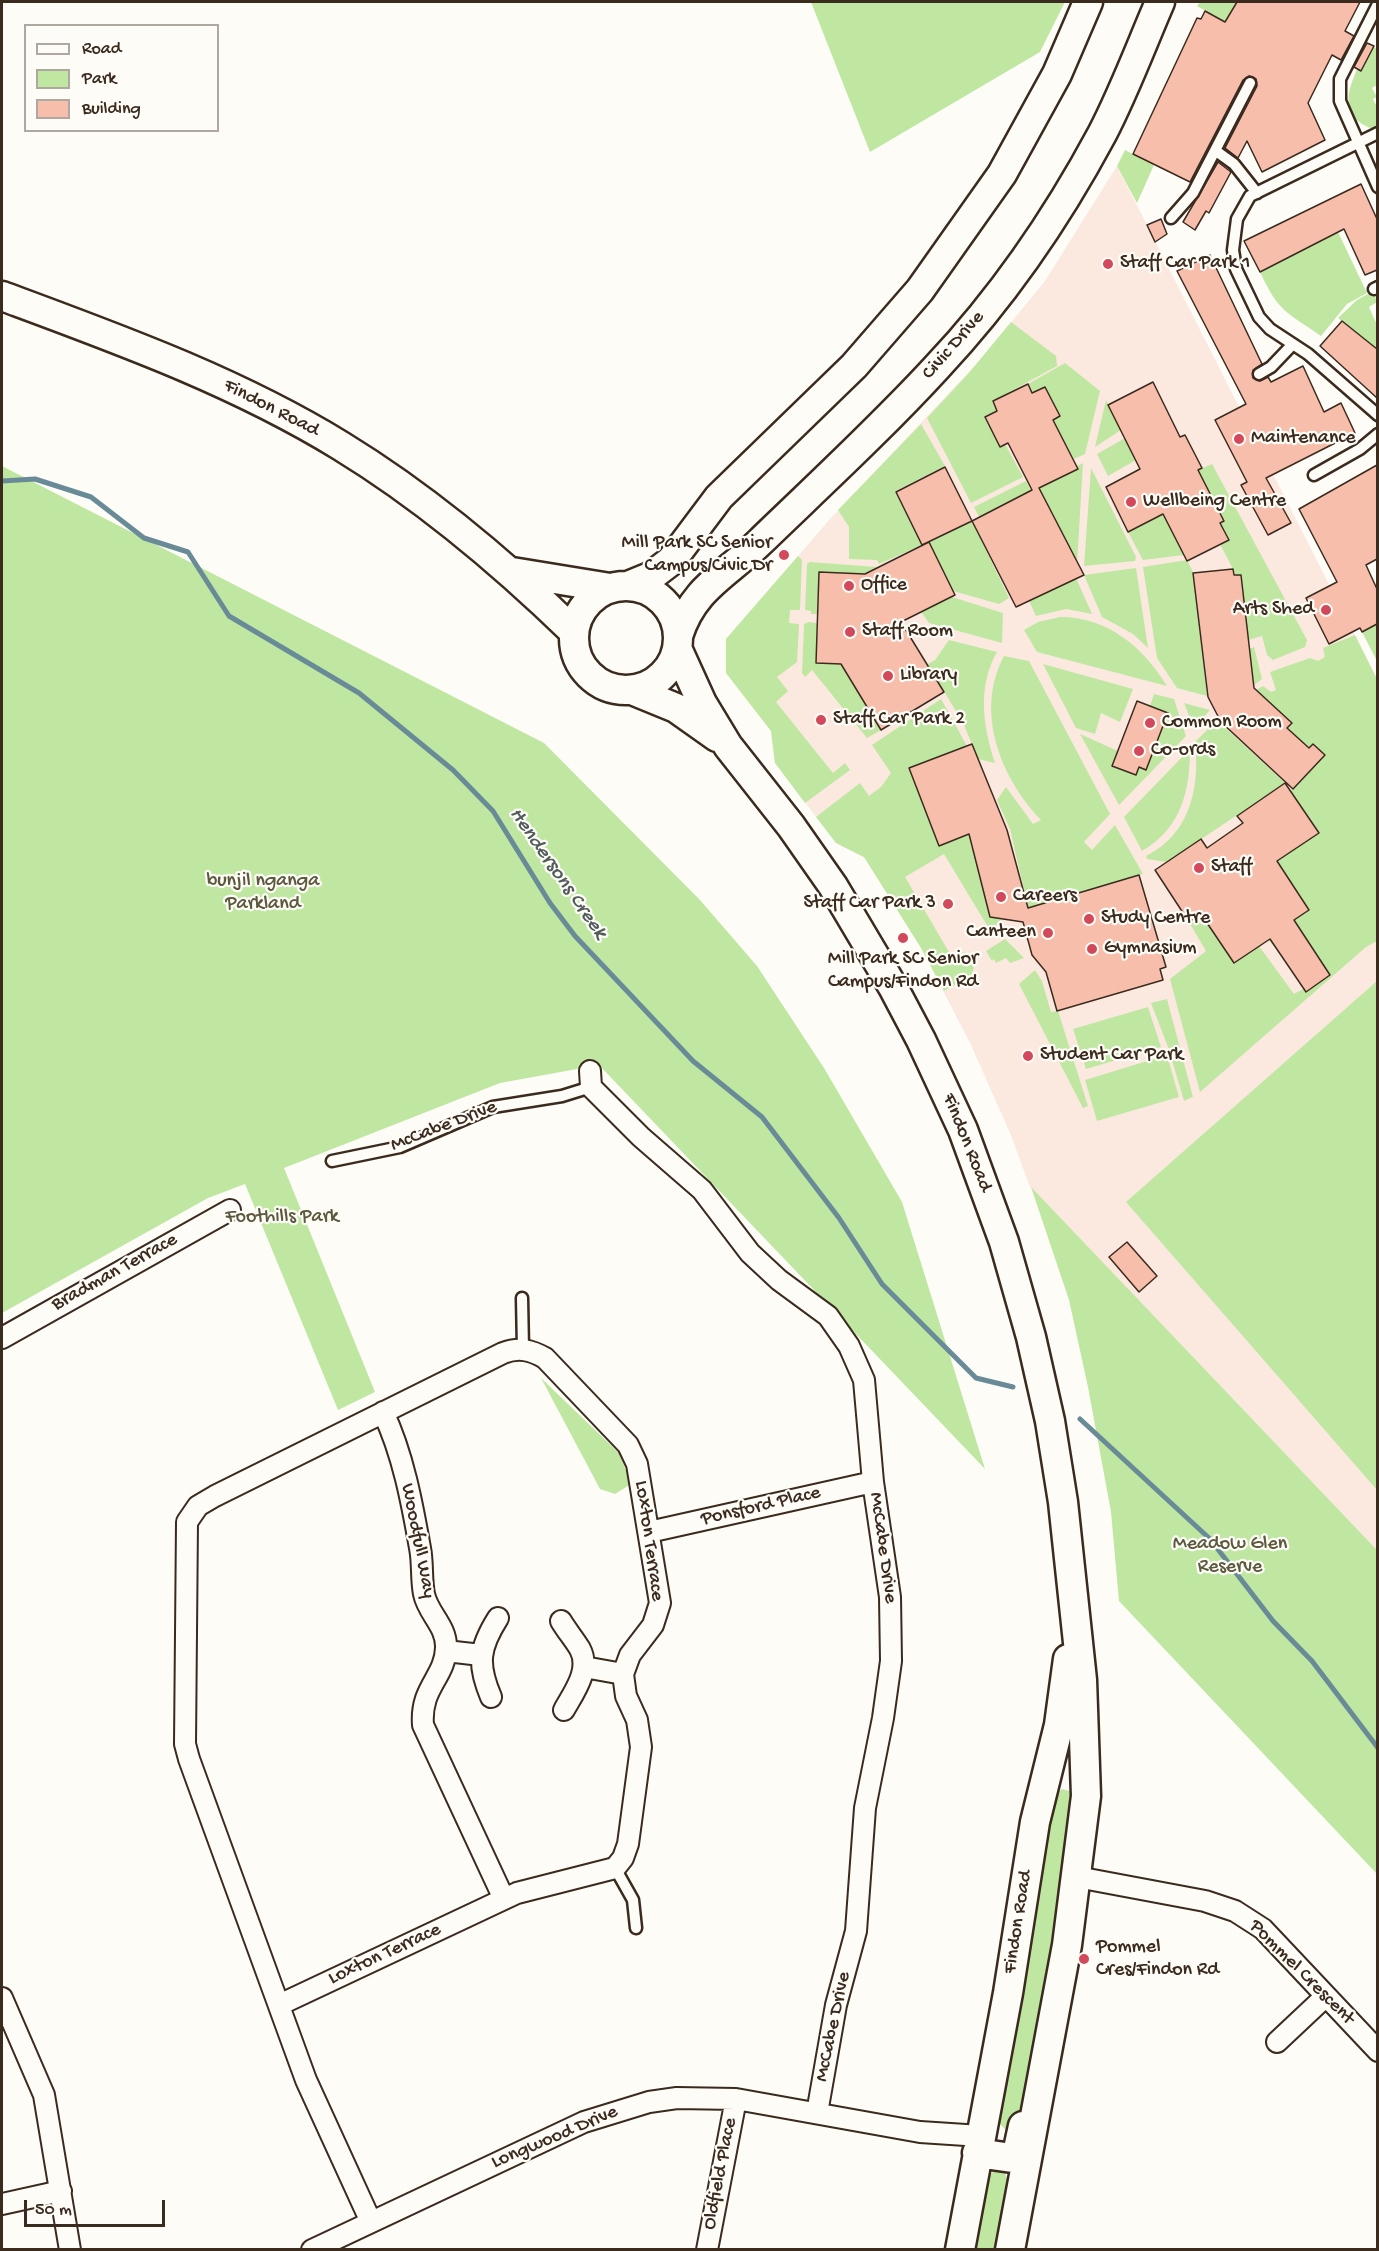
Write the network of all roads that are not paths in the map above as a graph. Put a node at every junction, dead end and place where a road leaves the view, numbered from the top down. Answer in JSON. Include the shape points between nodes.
{"nodes":[{"id":1,"x":1088,"y":2,"type":"edge"},
{"id":2,"x":1160,"y":2,"type":"edge"},
{"id":3,"x":1377,"y":4,"type":"edge"},
{"id":4,"x":1250,"y":83,"type":"dead end"},
{"id":5,"x":1377,"y":133,"type":"edge"},
{"id":6,"x":1357,"y":143,"type":"junction"},
{"id":7,"x":1216,"y":151,"type":"junction"},
{"id":8,"x":1377,"y":188,"type":"edge"},
{"id":9,"x":1257,"y":192,"type":"junction"},
{"id":10,"x":1171,"y":218,"type":"dead end"},
{"id":11,"x":2,"y":296,"type":"edge"},
{"id":12,"x":1293,"y":344,"type":"junction"},
{"id":13,"x":1259,"y":374,"type":"dead end"},
{"id":14,"x":1377,"y":415,"type":"edge"},
{"id":15,"x":1377,"y":434,"type":"edge"},
{"id":16,"x":1314,"y":475,"type":"dead end"},
{"id":17,"x":512,"y":572,"type":"junction"},
{"id":18,"x":619,"y":587,"type":"junction"},
{"id":19,"x":574,"y":632,"type":"junction"},
{"id":20,"x":678,"y":642,"type":"junction"},
{"id":21,"x":632,"y":690,"type":"junction"},
{"id":22,"x":728,"y":746,"type":"junction"},
{"id":23,"x":591,"y":1079,"type":"joint"},
{"id":24,"x":332,"y":1161,"type":"dead end"},
{"id":25,"x":230,"y":1210,"type":"dead end"},
{"id":26,"x":522,"y":1298,"type":"dead end"},
{"id":27,"x":2,"y":1338,"type":"edge"},
{"id":28,"x":523,"y":1349,"type":"junction"},
{"id":29,"x":383,"y":1412,"type":"junction"},
{"id":30,"x":873,"y":1482,"type":"junction"},
{"id":31,"x":649,"y":1532,"type":"junction"},
{"id":32,"x":1072,"y":1594,"type":"junction"},
{"id":33,"x":498,"y":1618,"type":"dead end"},
{"id":34,"x":561,"y":1621,"type":"dead end"},
{"id":35,"x":446,"y":1651,"type":"junction"},
{"id":36,"x":481,"y":1655,"type":"junction"},
{"id":37,"x":584,"y":1667,"type":"junction"},
{"id":38,"x":623,"y":1674,"type":"junction"},
{"id":39,"x":491,"y":1697,"type":"dead end"},
{"id":40,"x":564,"y":1710,"type":"dead end"},
{"id":41,"x":1086,"y":1796,"type":"junction"},
{"id":42,"x":1040,"y":1799,"type":"junction"},
{"id":43,"x":615,"y":1868,"type":"junction"},
{"id":44,"x":1077,"y":1877,"type":"junction"},
{"id":45,"x":504,"y":1899,"type":"junction"},
{"id":46,"x":636,"y":1928,"type":"dead end"},
{"id":47,"x":1326,"y":1996,"type":"junction"},
{"id":48,"x":2,"y":1998,"type":"edge"},
{"id":49,"x":279,"y":2005,"type":"junction"},
{"id":50,"x":1277,"y":2042,"type":"dead end"},
{"id":51,"x":1377,"y":2050,"type":"edge"},
{"id":52,"x":736,"y":2099,"type":"junction"},
{"id":53,"x":817,"y":2113,"type":"junction"},
{"id":54,"x":979,"y":2145,"type":"junction"},
{"id":55,"x":1024,"y":2146,"type":"junction"},
{"id":56,"x":61,"y":2191,"type":"junction"},
{"id":57,"x":2,"y":2204,"type":"edge"},
{"id":58,"x":371,"y":2222,"type":"junction"},
{"id":59,"x":70,"y":2250,"type":"edge"},
{"id":60,"x":312,"y":2250,"type":"edge"},
{"id":61,"x":707,"y":2250,"type":"edge"},
{"id":62,"x":960,"y":2250,"type":"edge"},
{"id":63,"x":1010,"y":2250,"type":"edge"}],
"edges":[{"from":1,"to":18,"type":"main road","via":[[1057,74],[1002,174],[920,290],[854,366],[719,497],[671,561],[650,577]]},
{"from":2,"to":20,"type":"main road","name":"Civic Drive","via":[[1102,134],[1030,252],[989,307],[938,367],[887,418],[757,545],[711,581],[689,610]]},
{"from":3,"to":6,"type":"lane","via":[[1340,79],[1340,101]]},
{"from":4,"to":7,"type":"lane"},
{"from":5,"to":6,"type":"lane"},
{"from":6,"to":8,"type":"lane"},
{"from":6,"to":9,"type":"lane"},
{"from":7,"to":9,"type":"lane","via":[[1234,164]]},
{"from":7,"to":10,"type":"lane","via":[[1193,193]]},
{"from":9,"to":12,"type":"lane","via":[[1246,201],[1236,219],[1236,269],[1259,316],[1270,329]]},
{"from":11,"to":17,"type":"main road","name":"Findon Road","via":[[165,358],[302,424],[382,473]]},
{"from":12,"to":13,"type":"lane"},
{"from":12,"to":14,"type":"lane"},
{"from":15,"to":16,"type":"lane","via":[[1360,449]]},
{"from":17,"to":18,"type":"main road","name":"Findon Road"},
{"from":17,"to":19,"type":"main road","name":"Findon Road"},
{"from":18,"to":19,"type":"main road","via":[[586,605]]},
{"from":18,"to":20,"type":"main road","via":[[643,589],[657,596],[675,621]]},
{"from":19,"to":21,"type":"main road","via":[[581,664],[592,677],[617,689]]},
{"from":20,"to":21,"type":"main road","via":[[672,663],[661,676]]},
{"from":20,"to":22,"type":"main road","name":"Findon Road","via":[[697,693]]},
{"from":21,"to":22,"type":"main road","name":"Findon Road","via":[[676,708]]},
{"from":22,"to":32,"type":"main road","name":"Findon Road","via":[[791,826],[854,920],[917,1032],[963,1130],[1004,1242],[1041,1378],[1063,1502]]},
{"from":23,"to":24,"type":"lane","name":"McCabe Drive","via":[[562,1096],[493,1107],[400,1147]]},
{"from":23,"to":30,"type":"street","name":"McCabe Drive","via":[[641,1137],[702,1190],[750,1253],[779,1280],[814,1304],[840,1331],[864,1380]]},
{"from":25,"to":27,"type":"street","name":"Bradman Terrace"},
{"from":26,"to":28,"type":"lane"},
{"from":28,"to":29,"type":"street","via":[[503,1353]]},
{"from":28,"to":31,"type":"street","name":"Loxton Terrace","via":[[545,1358],[628,1445],[637,1464]]},
{"from":29,"to":35,"type":"street","name":"Woodfull Way","via":[[399,1451],[420,1549],[424,1596],[443,1629]]},
{"from":29,"to":49,"type":"street","via":[[204,1502],[187,1522],[184,1744]]},
{"from":30,"to":31,"type":"street","name":"Ponsford Place"},
{"from":30,"to":53,"type":"street","name":"McCabe Drive","via":[[890,1598],[891,1661],[865,1808],[856,1931],[836,2006]]},
{"from":31,"to":38,"type":"street","name":"Loxton Terrace","via":[[660,1603],[653,1625],[630,1655]]},
{"from":32,"to":41,"type":"main road","name":"Findon Road","via":[[1082,1680]]},
{"from":32,"to":42,"type":"main road","name":"Findon Road","via":[[1059,1725]]},
{"from":33,"to":36,"type":"street"},
{"from":34,"to":37,"type":"street","via":[[579,1648]]},
{"from":35,"to":36,"type":"street"},
{"from":35,"to":45,"type":"street","via":[[424,1701],[423,1725]]},
{"from":36,"to":39,"type":"street"},
{"from":37,"to":38,"type":"street"},
{"from":37,"to":40,"type":"street"},
{"from":38,"to":43,"type":"street","via":[[641,1747],[628,1844]]},
{"from":41,"to":42,"type":"main road","via":[[1066,1780],[1051,1786]]},
{"from":41,"to":44,"type":"main road","name":"Findon Road"},
{"from":42,"to":54,"type":"main road","name":"Findon Road"},
{"from":43,"to":45,"type":"street","name":"Loxton Terrace","via":[[531,1888]]},
{"from":43,"to":46,"type":"lane","via":[[633,1900]]},
{"from":44,"to":47,"type":"street","name":"Pommel Crescent","via":[[1205,1901],[1235,1911],[1263,1929]]},
{"from":44,"to":55,"type":"main road","name":"Findon Road","via":[[1054,2015],[1039,2046]]},
{"from":45,"to":49,"type":"street","name":"Loxton Terrace"},
{"from":47,"to":50,"type":"street"},
{"from":47,"to":51,"type":"street","name":"Pommel Crescent"},
{"from":48,"to":56,"type":"street","via":[[44,2095]]},
{"from":49,"to":58,"type":"street","via":[[317,2108]]},
{"from":52,"to":53,"type":"street","name":"Longwood Drive"},
{"from":52,"to":58,"type":"street","name":"Longwood Drive","via":[[677,2098],[614,2111]]},
{"from":52,"to":61,"type":"street","name":"Oldfield Place"},
{"from":53,"to":54,"type":"street","name":"Longwood Drive"},
{"from":54,"to":55,"type":"main road"},
{"from":54,"to":62,"type":"main road","name":"Findon Road"},
{"from":55,"to":63,"type":"main road"},
{"from":56,"to":57,"type":"street"},
{"from":56,"to":59,"type":"street"},
{"from":58,"to":60,"type":"street","name":"Longwood Drive"}]}
